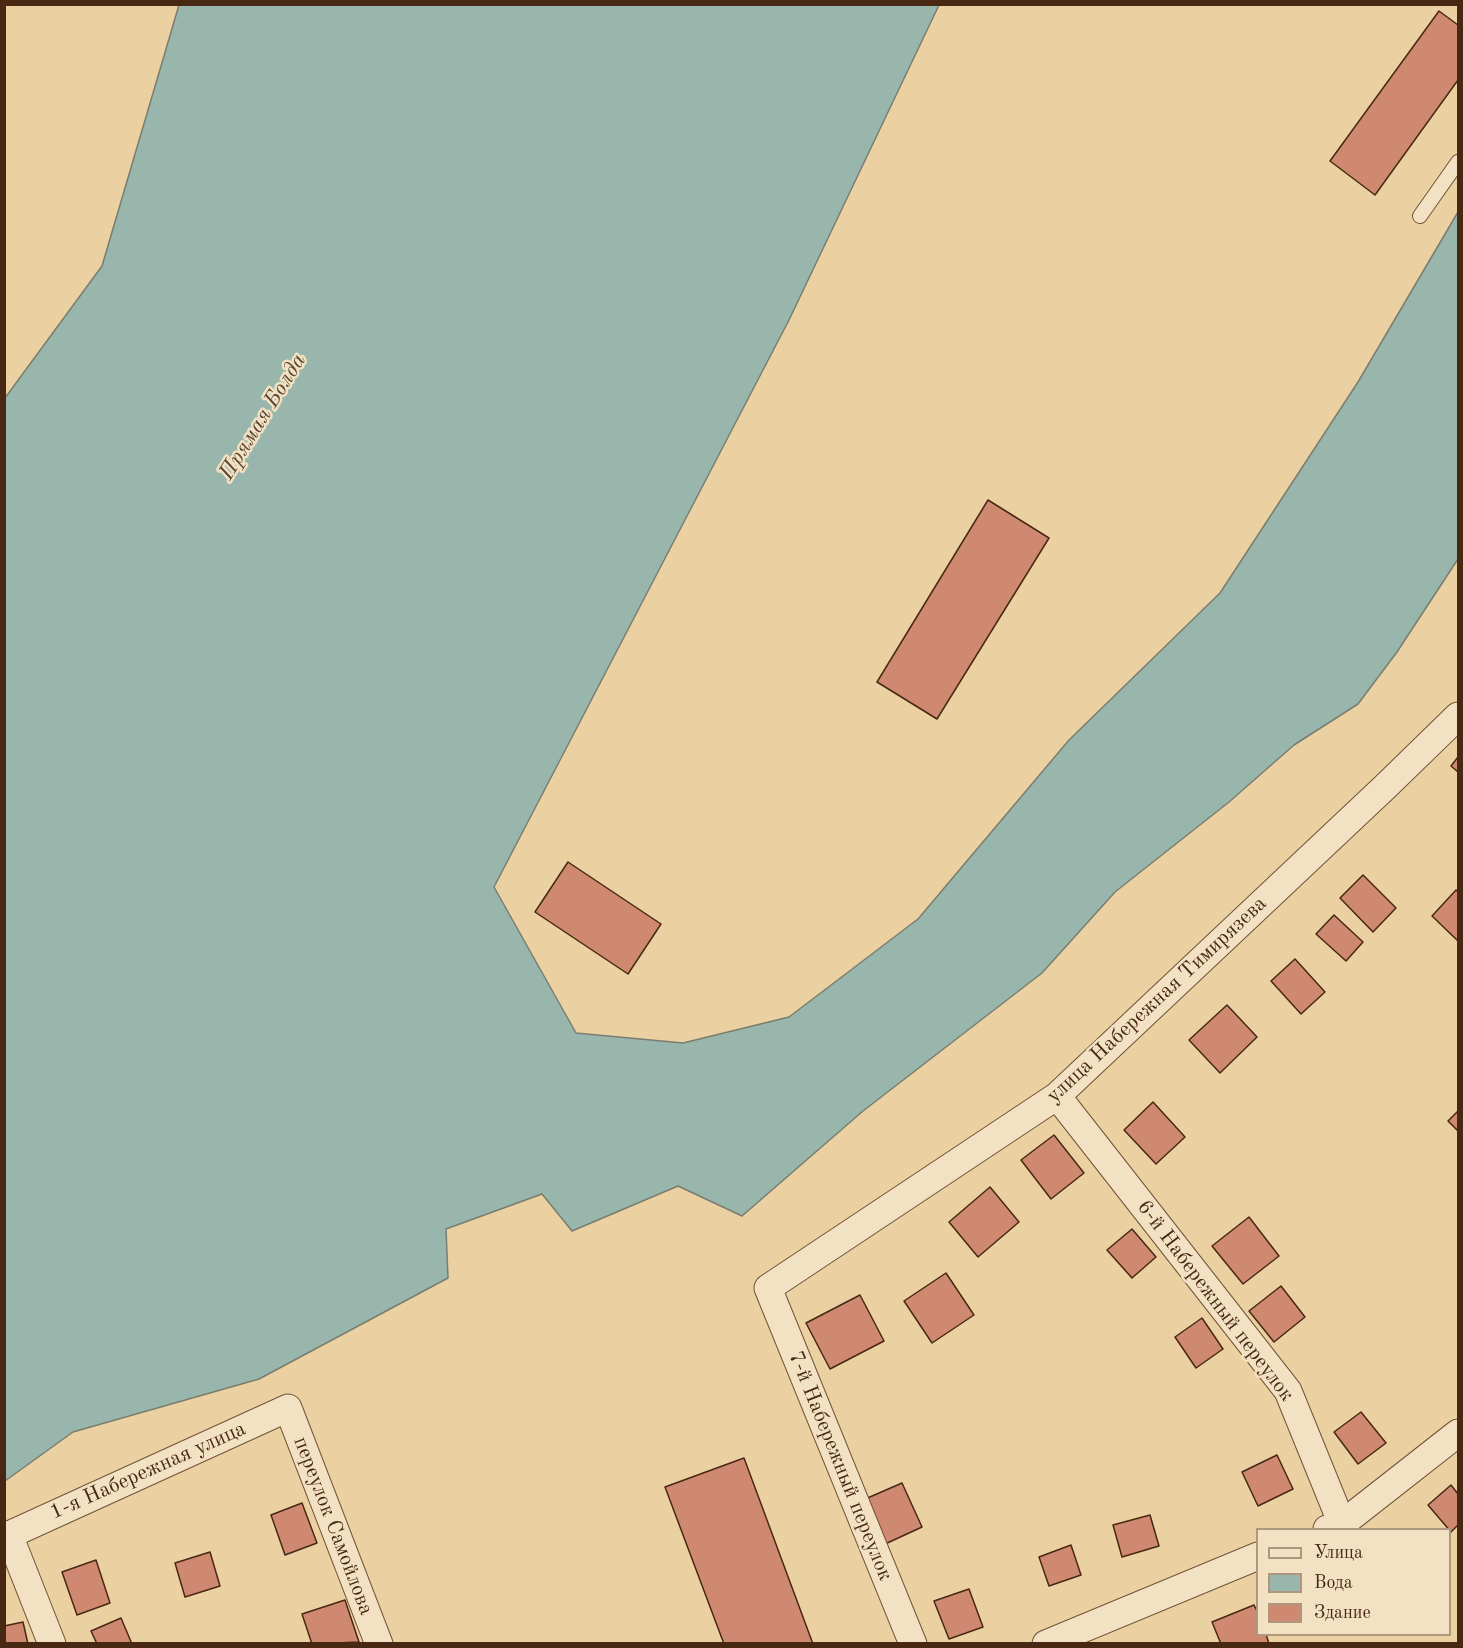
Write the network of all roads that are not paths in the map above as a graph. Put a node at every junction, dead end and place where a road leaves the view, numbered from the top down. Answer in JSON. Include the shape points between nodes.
{"nodes":[{"id":1,"x":1458,"y":162,"type":"edge"},
{"id":2,"x":1420,"y":216,"type":"dead end"},
{"id":3,"x":1458,"y":716,"type":"edge"},
{"id":4,"x":1057,"y":1096,"type":"junction"},
{"id":5,"x":768,"y":1288,"type":"joint"},
{"id":6,"x":288,"y":1408,"type":"joint"},
{"id":7,"x":1458,"y":1433,"type":"edge"},
{"id":8,"x":1334,"y":1527,"type":"edge"},
{"id":9,"x":1256,"y":1556,"type":"edge"},
{"id":10,"x":52,"y":1644,"type":"edge"},
{"id":11,"x":379,"y":1644,"type":"edge"},
{"id":12,"x":913,"y":1644,"type":"edge"},
{"id":13,"x":1046,"y":1644,"type":"edge"}],
"edges":[{"from":1,"to":2,"type":"lane"},
{"from":3,"to":4,"type":"street","name":"улица Набережная Тимирязева"},
{"from":4,"to":5,"type":"street","name":"улица Набережная Тимирязева"},
{"from":4,"to":8,"type":"street","name":"6-й Набережный переулок","via":[[1288,1391]]},
{"from":5,"to":12,"type":"street","name":"7-й Набережный переулок"},
{"from":6,"to":10,"type":"street","name":"1-я Набережная улица","via":[[9,1535]]},
{"from":6,"to":11,"type":"street","name":"переулок Самойлова"},
{"from":7,"to":8,"type":"street"},
{"from":9,"to":13,"type":"street"}]}
